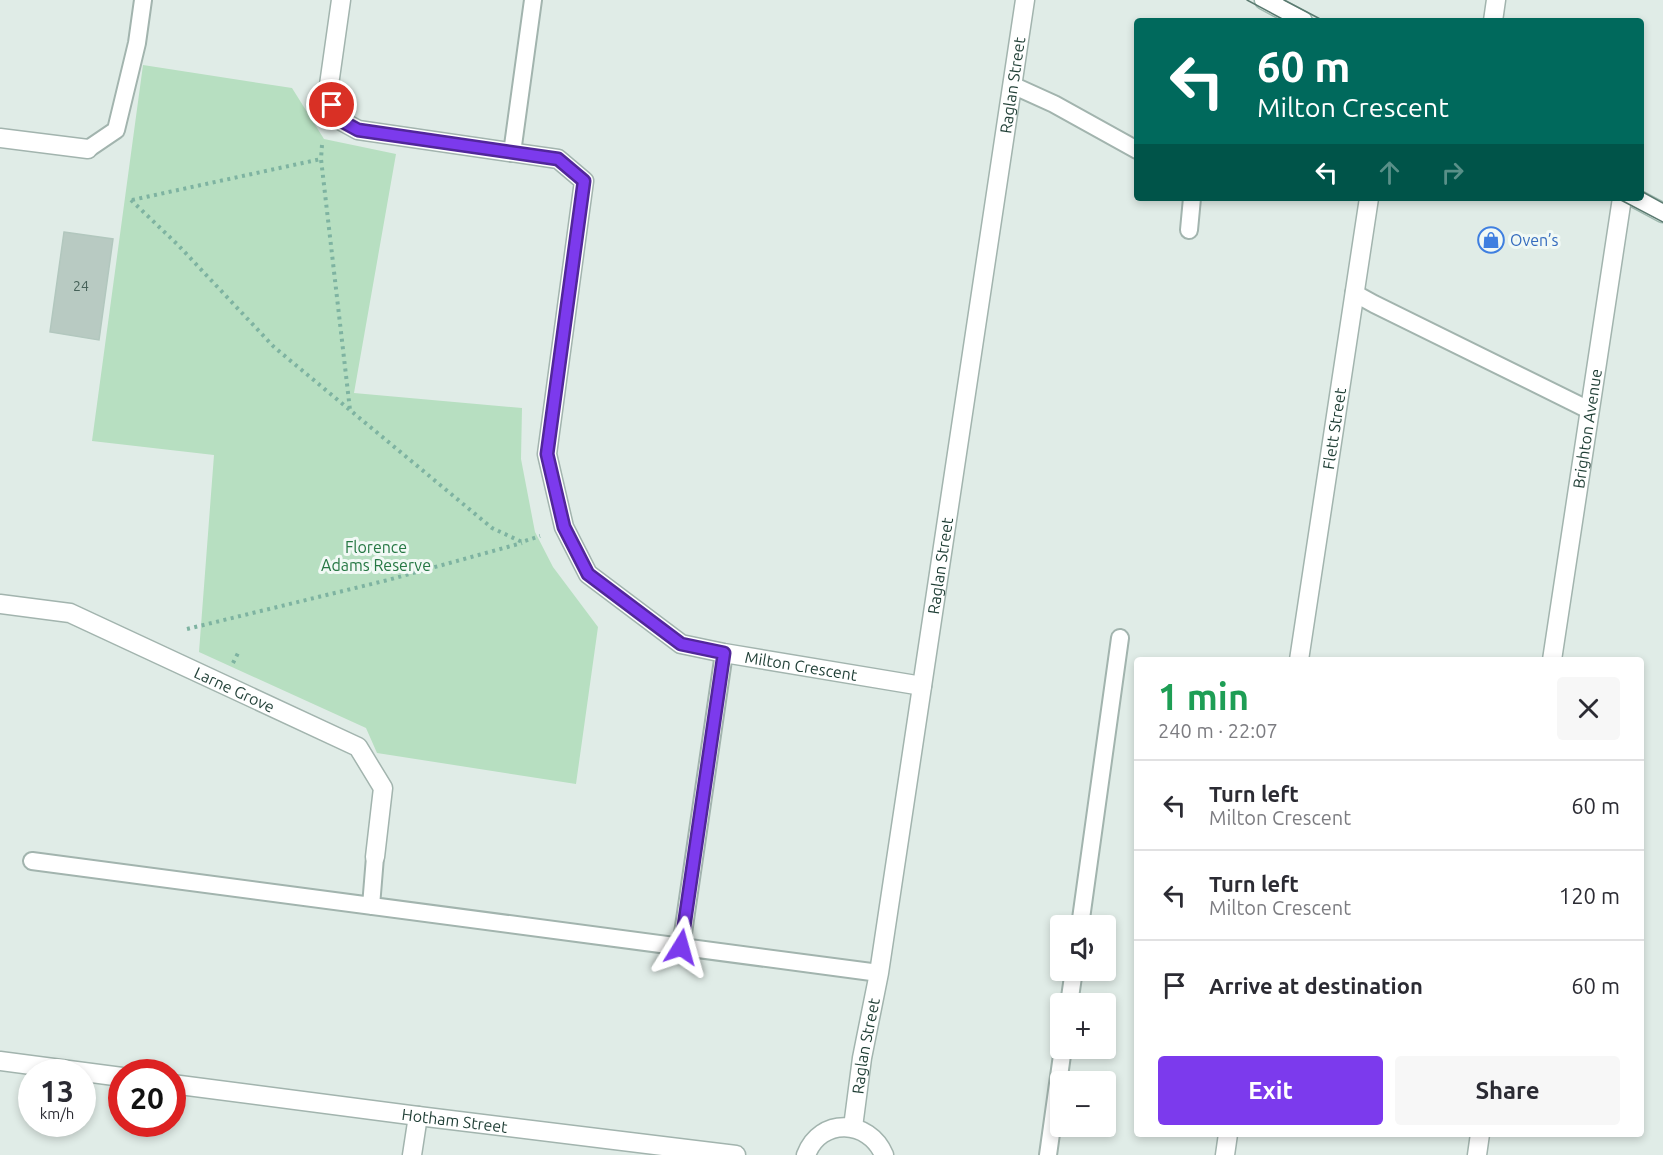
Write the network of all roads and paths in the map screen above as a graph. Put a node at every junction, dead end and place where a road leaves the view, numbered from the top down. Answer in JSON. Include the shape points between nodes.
{"nodes":[{"id":1,"x":143,"y":0,"type":"edge"},
{"id":2,"x":341,"y":0,"type":"edge"},
{"id":3,"x":533,"y":0,"type":"edge"},
{"id":4,"x":1264,"y":0,"type":"edge"},
{"id":5,"x":1496,"y":0,"type":"edge"},
{"id":6,"x":1024,"y":1,"type":"edge"},
{"id":7,"x":1297,"y":18,"type":"edge"},
{"id":8,"x":1493,"y":18,"type":"edge"},
{"id":9,"x":1012,"y":85,"type":"junction"},
{"id":10,"x":0,"y":138,"type":"edge"},
{"id":11,"x":322,"y":146,"type":"dead end"},
{"id":12,"x":1134,"y":148,"type":"edge"},
{"id":13,"x":88,"y":149,"type":"joint"},
{"id":14,"x":512,"y":153,"type":"junction"},
{"id":15,"x":321,"y":159,"type":"junction"},
{"id":16,"x":1192,"y":201,"type":"edge"},
{"id":17,"x":1369,"y":201,"type":"edge"},
{"id":18,"x":1622,"y":201,"type":"edge"},
{"id":19,"x":1641,"y":201,"type":"edge"},
{"id":20,"x":1663,"y":213,"type":"edge"},
{"id":21,"x":1189,"y":230,"type":"dead end"},
{"id":22,"x":1354,"y":293,"type":"junction"},
{"id":23,"x":350,"y":411,"type":"junction"},
{"id":24,"x":1589,"y":411,"type":"junction"},
{"id":25,"x":540,"y":536,"type":"dead end"},
{"id":26,"x":522,"y":542,"type":"junction"},
{"id":27,"x":0,"y":604,"type":"edge"},
{"id":28,"x":187,"y":629,"type":"dead end"},
{"id":29,"x":1120,"y":638,"type":"dead end"},
{"id":30,"x":724,"y":653,"type":"junction"},
{"id":31,"x":1299,"y":657,"type":"edge"},
{"id":32,"x":1552,"y":657,"type":"edge"},
{"id":33,"x":922,"y":686,"type":"junction"},
{"id":34,"x":375,"y":857,"type":"joint"},
{"id":35,"x":32,"y":861,"type":"dead end"},
{"id":36,"x":371,"y":906,"type":"junction"},
{"id":37,"x":1082,"y":915,"type":"edge"},
{"id":38,"x":681,"y":947,"type":"junction"},
{"id":39,"x":879,"y":974,"type":"junction"},
{"id":40,"x":1061,"y":1059,"type":"edge"},
{"id":41,"x":0,"y":1061,"type":"edge"},
{"id":42,"x":108,"y":1075,"type":"edge"},
{"id":43,"x":186,"y":1086,"type":"edge"},
{"id":44,"x":418,"y":1116,"type":"junction"},
{"id":45,"x":853,"y":1127,"type":"junction"},
{"id":46,"x":1228,"y":1137,"type":"edge"},
{"id":47,"x":1480,"y":1137,"type":"edge"},
{"id":48,"x":412,"y":1155,"type":"edge"},
{"id":49,"x":736,"y":1155,"type":"edge"},
{"id":50,"x":807,"y":1155,"type":"edge"},
{"id":51,"x":884,"y":1155,"type":"edge"},
{"id":52,"x":1048,"y":1155,"type":"edge"},
{"id":53,"x":1225,"y":1155,"type":"edge"},
{"id":54,"x":1477,"y":1155,"type":"edge"}],
"edges":[{"from":1,"to":13,"type":"lane","via":[[116,130]]},
{"from":2,"to":14,"type":"street","name":"Milton Crescent","via":[[328,92],[336,118],[358,130]]},
{"from":3,"to":14,"type":"lane"},
{"from":4,"to":7,"type":"street"},
{"from":5,"to":8,"type":"street"},
{"from":6,"to":9,"type":"street","name":"Raglan Street"},
{"from":9,"to":12,"type":"lane"},
{"from":9,"to":33,"type":"street","name":"Raglan Street"},
{"from":10,"to":13,"type":"street"},
{"from":11,"to":15,"type":"path"},
{"from":14,"to":30,"type":"street","name":"Milton Crescent","via":[[558,159],[584,181],[547,454],[564,527],[588,574],[681,644]]},
{"from":15,"to":23,"type":"path"},
{"from":15,"to":23,"type":"path","via":[[131,200],[274,348]]},
{"from":16,"to":21,"type":"lane"},
{"from":17,"to":22,"type":"street","name":"Flett Street"},
{"from":18,"to":24,"type":"street","name":"Brighton Avenue"},
{"from":19,"to":20,"type":"street"},
{"from":22,"to":24,"type":"lane"},
{"from":22,"to":31,"type":"street","name":"Flett Street"},
{"from":23,"to":26,"type":"path","via":[[492,528]]},
{"from":24,"to":32,"type":"street","name":"Brighton Avenue"},
{"from":25,"to":26,"type":"path"},
{"from":26,"to":28,"type":"path","via":[[388,580]]},
{"from":27,"to":34,"type":"street","name":"Larne Grove","via":[[70,613],[358,747],[383,788]]},
{"from":29,"to":37,"type":"lane"},
{"from":30,"to":33,"type":"street","name":"Milton Crescent"},
{"from":30,"to":38,"type":"lane"},
{"from":33,"to":39,"type":"street","name":"Raglan Street"},
{"from":34,"to":36,"type":"lane"},
{"from":35,"to":36,"type":"lane"},
{"from":36,"to":38,"type":"lane"},
{"from":38,"to":39,"type":"lane"},
{"from":39,"to":45,"type":"street","name":"Raglan Street"},
{"from":40,"to":52,"type":"lane"},
{"from":41,"to":42,"type":"street"},
{"from":43,"to":44,"type":"street","name":"Hotham Street"},
{"from":44,"to":48,"type":"street"},
{"from":44,"to":49,"type":"street","name":"Hotham Street"},
{"from":45,"to":50,"type":"street","via":[[836,1127],[820,1135]]},
{"from":45,"to":51,"type":"street","via":[[868,1133]]},
{"from":46,"to":53,"type":"street"},
{"from":47,"to":54,"type":"street"}]}
